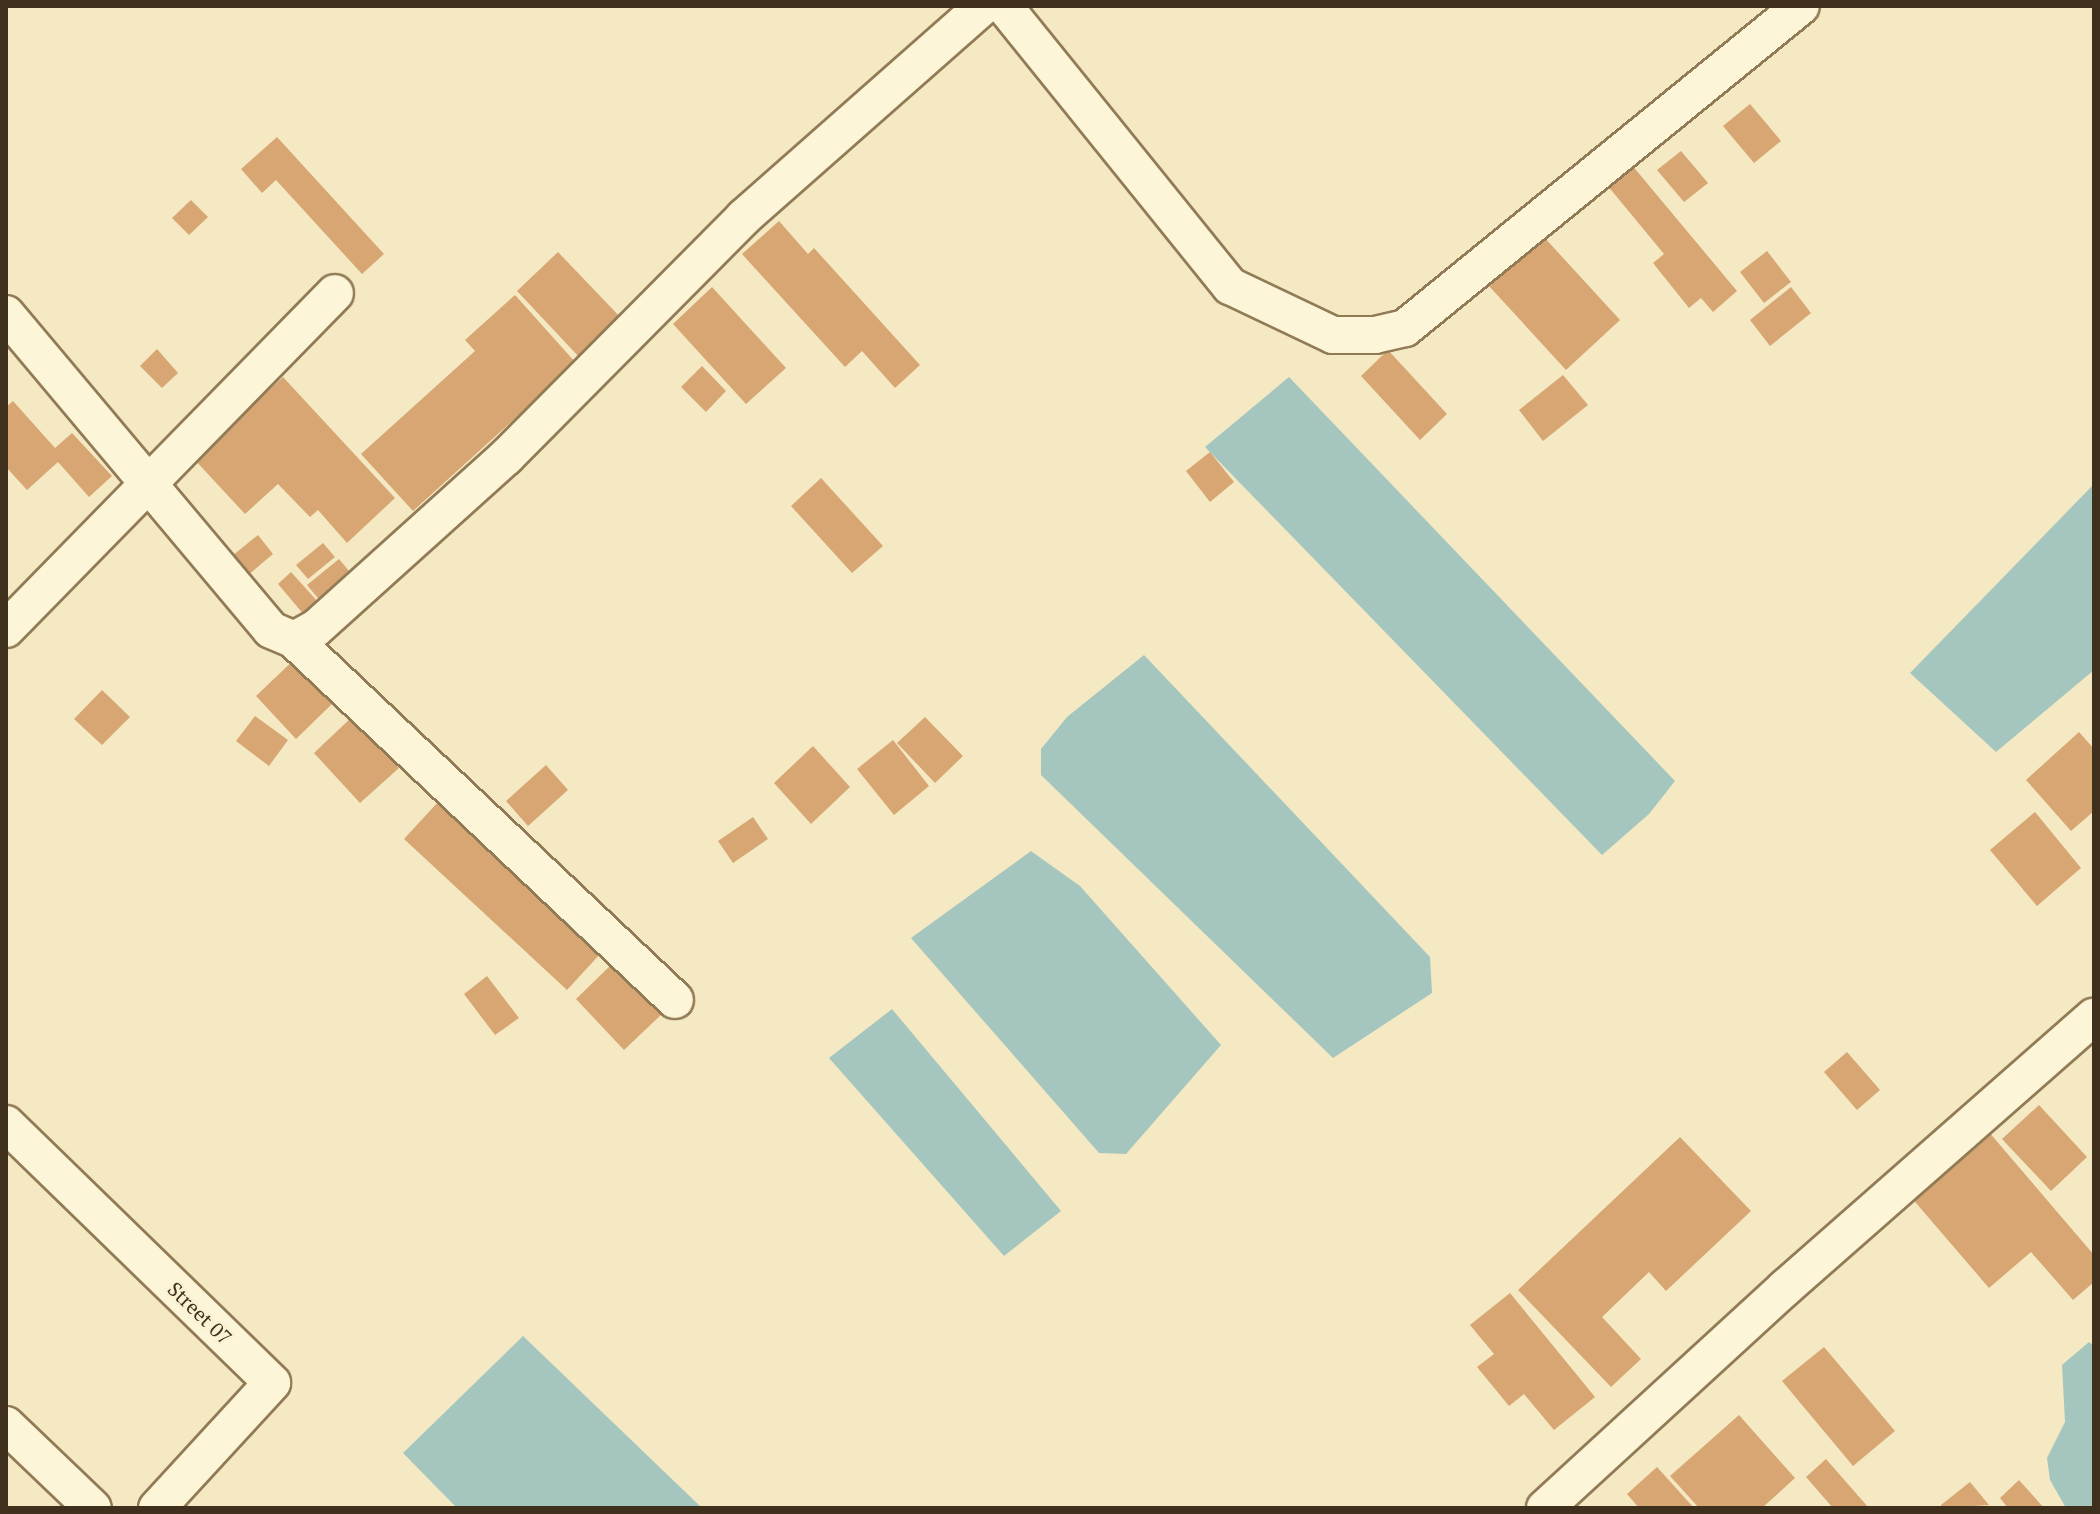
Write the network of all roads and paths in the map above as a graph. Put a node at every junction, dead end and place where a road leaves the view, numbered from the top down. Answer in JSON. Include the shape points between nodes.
{"nodes":[{"id":1,"x":983,"y":6,"type":"edge"},
{"id":2,"x":1004,"y":6,"type":"edge"},
{"id":3,"x":1801,"y":6,"type":"edge"},
{"id":4,"x":335,"y":293,"type":"dead end"},
{"id":5,"x":6,"y":314,"type":"edge"},
{"id":6,"x":148,"y":488,"type":"junction"},
{"id":7,"x":6,"y":629,"type":"edge"},
{"id":8,"x":294,"y":640,"type":"junction"},
{"id":9,"x":675,"y":1000,"type":"dead end"},
{"id":10,"x":2094,"y":1017,"type":"edge"},
{"id":11,"x":6,"y":1124,"type":"edge"},
{"id":12,"x":6,"y":1425,"type":"edge"},
{"id":13,"x":93,"y":1508,"type":"edge"},
{"id":14,"x":157,"y":1508,"type":"edge"},
{"id":15,"x":1545,"y":1508,"type":"edge"}],
"edges":[{"from":1,"to":8,"type":"street","via":[[744,217],[506,457],[316,628]]},
{"from":2,"to":3,"type":"street","via":[[1230,286],[1333,335],[1375,335],[1405,328]]},
{"from":4,"to":6,"type":"street"},
{"from":5,"to":6,"type":"street"},
{"from":6,"to":7,"type":"street"},
{"from":6,"to":8,"type":"street","via":[[271,630]]},
{"from":8,"to":9,"type":"street"},
{"from":10,"to":15,"type":"street"},
{"from":11,"to":14,"type":"street","name":"Street 07","via":[[272,1383]]},
{"from":12,"to":13,"type":"street"}]}
